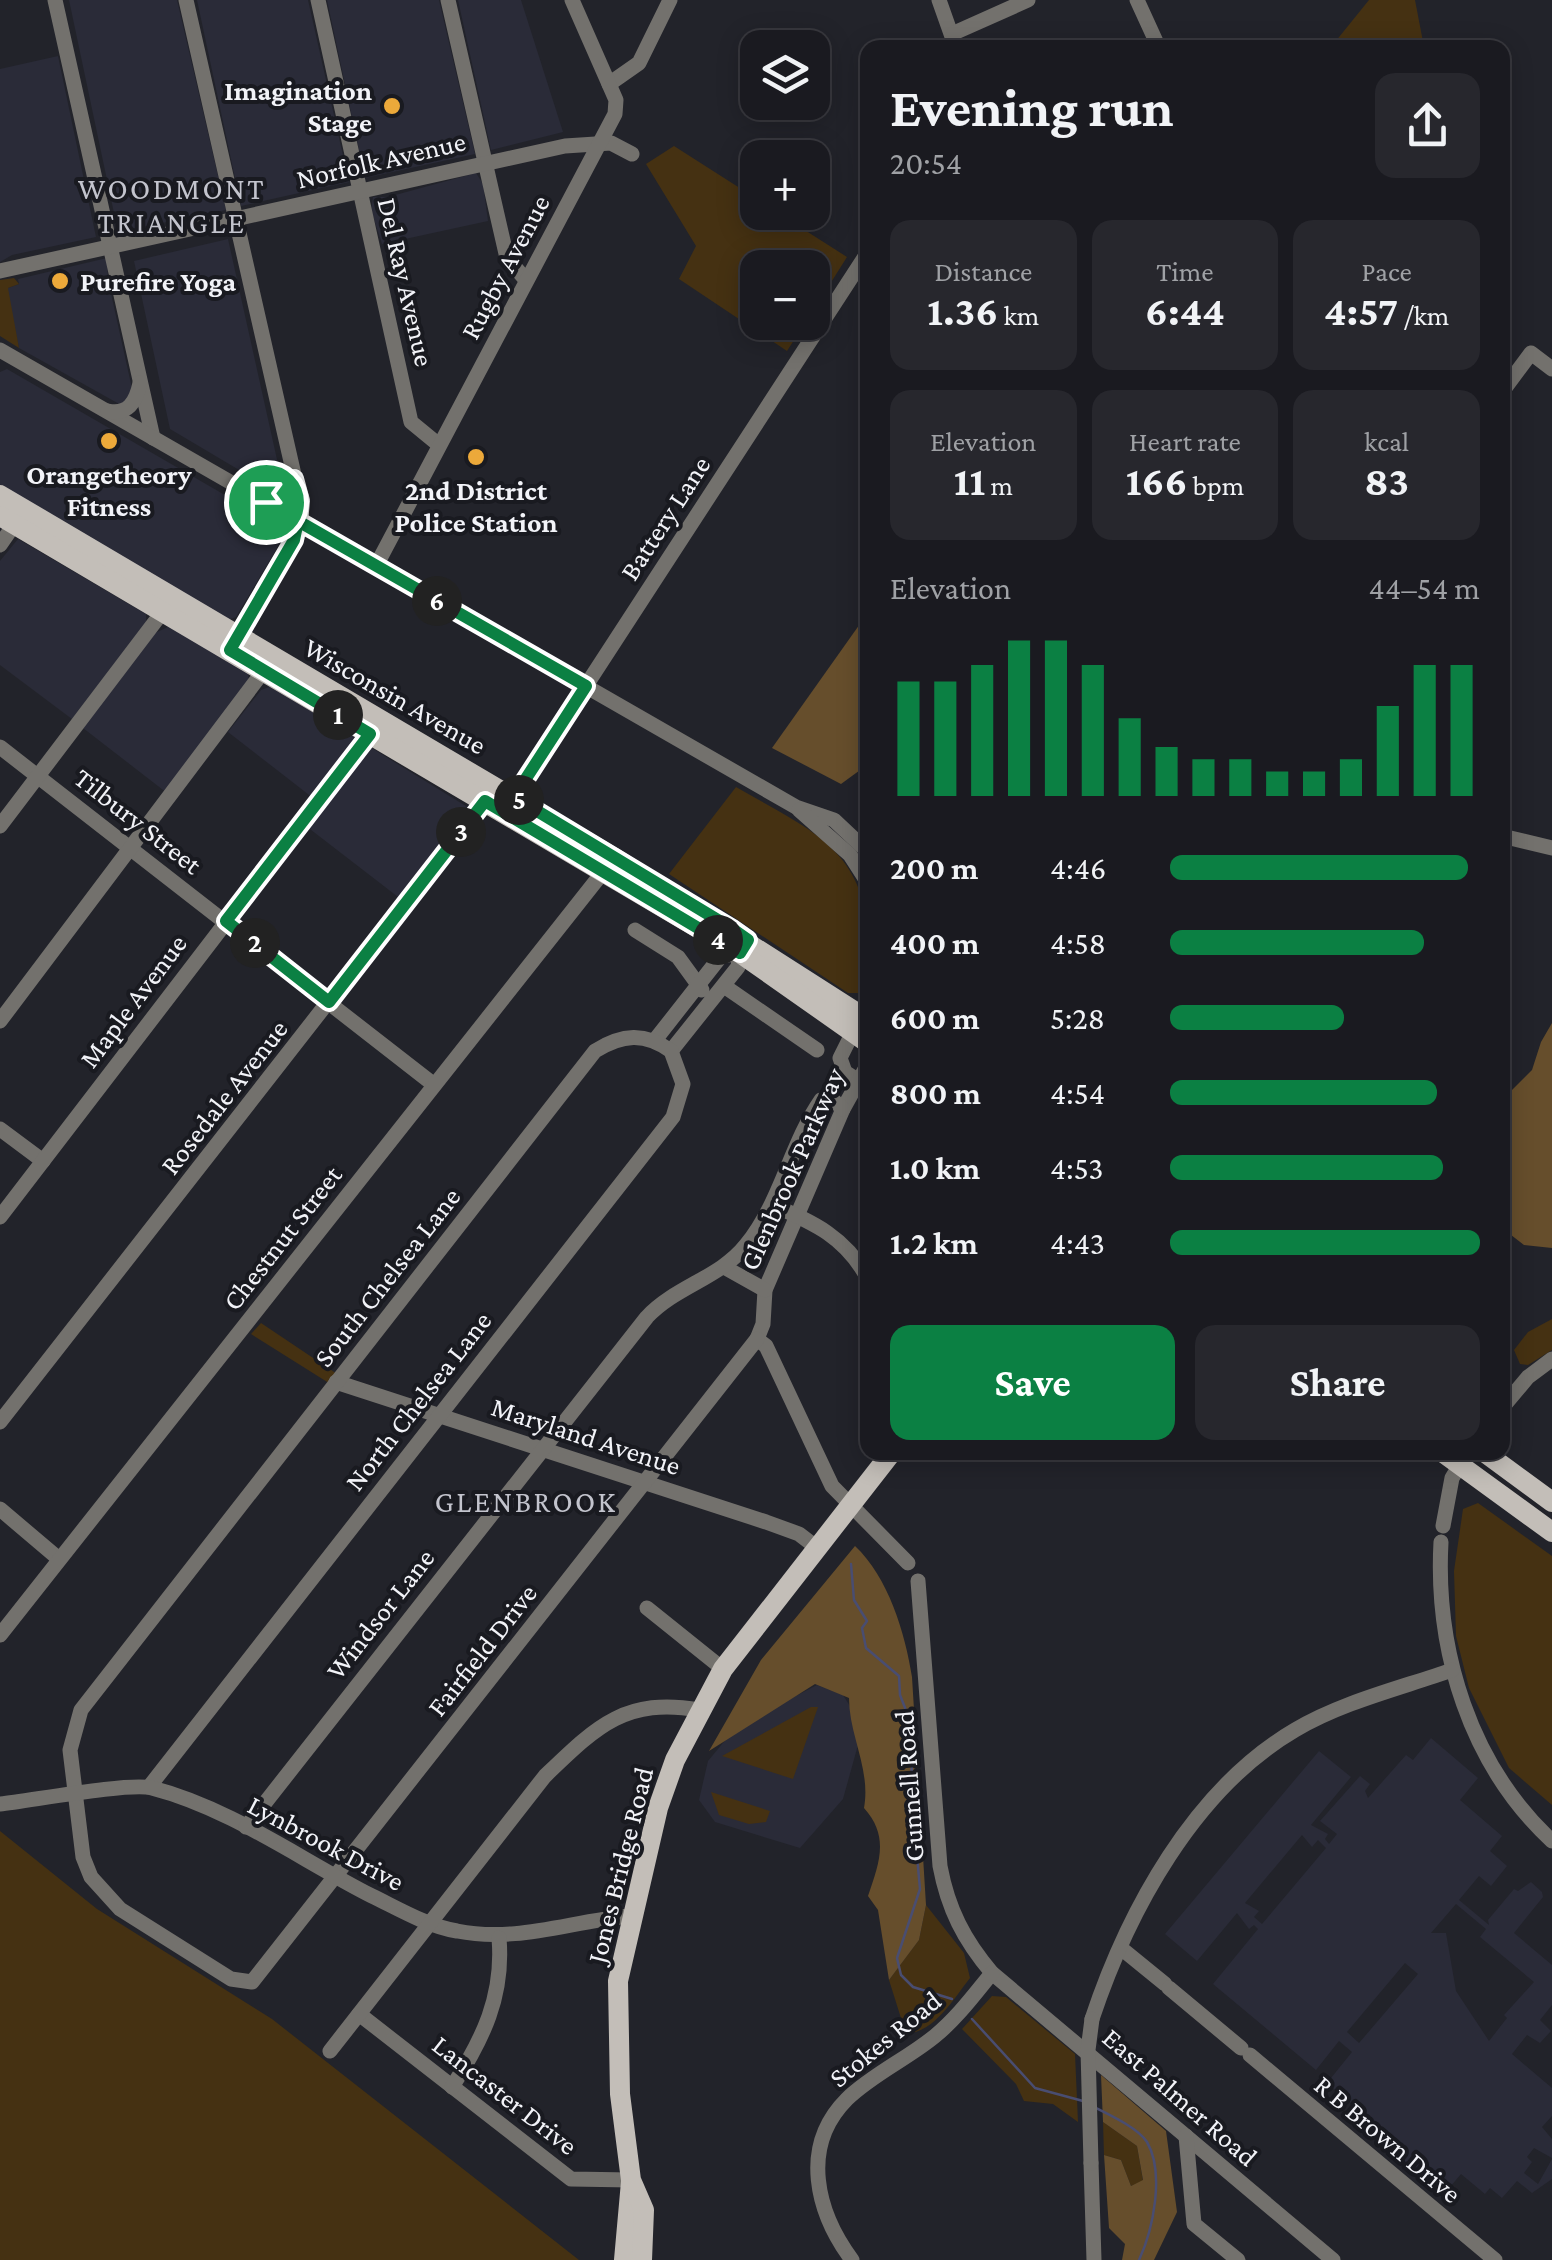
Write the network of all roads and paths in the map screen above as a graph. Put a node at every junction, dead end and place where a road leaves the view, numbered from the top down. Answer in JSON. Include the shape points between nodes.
{"nodes":[{"id":1,"x":56,"y":0,"type":"edge"},
{"id":2,"x":186,"y":0,"type":"edge"},
{"id":3,"x":318,"y":0,"type":"edge"},
{"id":4,"x":448,"y":0,"type":"edge"},
{"id":5,"x":572,"y":0,"type":"edge"},
{"id":6,"x":670,"y":0,"type":"edge"},
{"id":7,"x":939,"y":0,"type":"edge"},
{"id":8,"x":1028,"y":0,"type":"edge"},
{"id":9,"x":1137,"y":0,"type":"edge"},
{"id":10,"x":955,"y":40,"type":"edge"},
{"id":11,"x":1154,"y":40,"type":"edge"},
{"id":12,"x":609,"y":84,"type":"junction"},
{"id":13,"x":598,"y":144,"type":"junction"},
{"id":14,"x":632,"y":154,"type":"dead end"},
{"id":15,"x":483,"y":162,"type":"junction"},
{"id":16,"x":360,"y":190,"type":"junction"},
{"id":17,"x":236,"y":218,"type":"junction"},
{"id":18,"x":112,"y":246,"type":"junction"},
{"id":19,"x":860,"y":264,"type":"edge"},
{"id":20,"x":0,"y":271,"type":"edge"},
{"id":21,"x":526,"y":280,"type":"junction"},
{"id":22,"x":1,"y":352,"type":"edge"},
{"id":23,"x":1552,"y":369,"type":"edge"},
{"id":24,"x":142,"y":374,"type":"junction"},
{"id":25,"x":1510,"y":382,"type":"edge"},
{"id":26,"x":108,"y":412,"type":"junction"},
{"id":27,"x":154,"y":438,"type":"junction"},
{"id":28,"x":439,"y":445,"type":"junction"},
{"id":29,"x":294,"y":479,"type":"junction"},
{"id":30,"x":0,"y":495,"type":"edge"},
{"id":31,"x":266,"y":502,"type":"junction"},
{"id":32,"x":13,"y":516,"type":"edge"},
{"id":33,"x":298,"y":521,"type":"junction"},
{"id":34,"x":0,"y":545,"type":"edge"},
{"id":35,"x":376,"y":566,"type":"junction"},
{"id":36,"x":168,"y":605,"type":"junction"},
{"id":37,"x":234,"y":643,"type":"junction"},
{"id":38,"x":269,"y":664,"type":"junction"},
{"id":39,"x":586,"y":686,"type":"junction"},
{"id":40,"x":375,"y":727,"type":"junction"},
{"id":41,"x":0,"y":747,"type":"edge"},
{"id":42,"x":38,"y":776,"type":"junction"},
{"id":43,"x":501,"y":803,"type":"junction"},
{"id":44,"x":796,"y":807,"type":"junction"},
{"id":45,"x":0,"y":826,"type":"edge"},
{"id":46,"x":1510,"y":838,"type":"edge"},
{"id":47,"x":860,"y":844,"type":"edge"},
{"id":48,"x":1552,"y":848,"type":"edge"},
{"id":49,"x":131,"y":849,"type":"junction"},
{"id":50,"x":608,"y":864,"type":"junction"},
{"id":51,"x":860,"y":871,"type":"edge"},
{"id":52,"x":226,"y":921,"type":"junction"},
{"id":53,"x":636,"y":930,"type":"dead end"},
{"id":54,"x":744,"y":947,"type":"junction"},
{"id":55,"x":698,"y":986,"type":"junction"},
{"id":56,"x":718,"y":992,"type":"junction"},
{"id":57,"x":329,"y":1002,"type":"junction"},
{"id":58,"x":860,"y":1020,"type":"edge"},
{"id":59,"x":0,"y":1022,"type":"edge"},
{"id":60,"x":860,"y":1028,"type":"edge"},
{"id":61,"x":655,"y":1040,"type":"junction"},
{"id":62,"x":817,"y":1050,"type":"dead end"},
{"id":63,"x":671,"y":1051,"type":"junction"},
{"id":64,"x":860,"y":1081,"type":"edge"},
{"id":65,"x":433,"y":1084,"type":"junction"},
{"id":66,"x":860,"y":1086,"type":"edge"},
{"id":67,"x":843,"y":1108,"type":"junction"},
{"id":68,"x":0,"y":1129,"type":"edge"},
{"id":69,"x":43,"y":1161,"type":"junction"},
{"id":70,"x":773,"y":1204,"type":"junction"},
{"id":71,"x":798,"y":1216,"type":"junction"},
{"id":72,"x":0,"y":1217,"type":"edge"},
{"id":73,"x":724,"y":1267,"type":"junction"},
{"id":74,"x":860,"y":1269,"type":"edge"},
{"id":75,"x":765,"y":1290,"type":"junction"},
{"id":76,"x":757,"y":1339,"type":"junction"},
{"id":77,"x":1552,"y":1359,"type":"edge"},
{"id":78,"x":336,"y":1382,"type":"junction"},
{"id":79,"x":1510,"y":1398,"type":"edge"},
{"id":80,"x":440,"y":1415,"type":"junction"},
{"id":81,"x":0,"y":1422,"type":"edge"},
{"id":82,"x":540,"y":1449,"type":"junction"},
{"id":83,"x":886,"y":1460,"type":"edge"},
{"id":84,"x":1455,"y":1460,"type":"edge"},
{"id":85,"x":1460,"y":1460,"type":"edge"},
{"id":86,"x":1495,"y":1460,"type":"edge"},
{"id":87,"x":648,"y":1482,"type":"junction"},
{"id":88,"x":1552,"y":1502,"type":"edge"},
{"id":89,"x":852,"y":1505,"type":"junction"},
{"id":90,"x":0,"y":1508,"type":"edge"},
{"id":91,"x":1552,"y":1532,"type":"edge"},
{"id":92,"x":816,"y":1547,"type":"junction"},
{"id":93,"x":60,"y":1559,"type":"junction"},
{"id":94,"x":908,"y":1562,"type":"dead end"},
{"id":95,"x":918,"y":1581,"type":"dead end"},
{"id":96,"x":647,"y":1608,"type":"dead end"},
{"id":97,"x":0,"y":1634,"type":"edge"},
{"id":98,"x":723,"y":1668,"type":"junction"},
{"id":99,"x":1452,"y":1670,"type":"junction"},
{"id":100,"x":700,"y":1710,"type":"junction"},
{"id":101,"x":149,"y":1787,"type":"junction"},
{"id":102,"x":75,"y":1795,"type":"junction"},
{"id":103,"x":0,"y":1804,"type":"edge"},
{"id":104,"x":246,"y":1827,"type":"junction"},
{"id":105,"x":1552,"y":1841,"type":"edge"},
{"id":106,"x":334,"y":1876,"type":"junction"},
{"id":107,"x":630,"y":1916,"type":"junction"},
{"id":108,"x":431,"y":1923,"type":"junction"},
{"id":109,"x":499,"y":1938,"type":"junction"},
{"id":110,"x":1122,"y":1948,"type":"junction"},
{"id":111,"x":992,"y":1973,"type":"junction"},
{"id":112,"x":240,"y":1982,"type":"joint"},
{"id":113,"x":360,"y":2014,"type":"junction"},
{"id":114,"x":330,"y":2051,"type":"dead end"},
{"id":115,"x":452,"y":2086,"type":"junction"},
{"id":116,"x":1186,"y":2136,"type":"junction"},
{"id":117,"x":632,"y":2180,"type":"junction"},
{"id":118,"x":624,"y":2260,"type":"edge"},
{"id":119,"x":642,"y":2260,"type":"edge"},
{"id":120,"x":852,"y":2260,"type":"edge"},
{"id":121,"x":1094,"y":2260,"type":"edge"},
{"id":122,"x":1237,"y":2260,"type":"edge"},
{"id":123,"x":1334,"y":2260,"type":"edge"},
{"id":124,"x":1495,"y":2260,"type":"edge"}],
"edges":[{"from":1,"to":18,"type":"street"},
{"from":2,"to":17,"type":"street"},
{"from":3,"to":16,"type":"street","name":"Del Ray Avenue"},
{"from":4,"to":15,"type":"street"},
{"from":5,"to":12,"type":"street"},
{"from":6,"to":12,"type":"street","via":[[639,63]]},
{"from":7,"to":10,"type":"street"},
{"from":8,"to":10,"type":"street"},
{"from":9,"to":11,"type":"street"},
{"from":12,"to":13,"type":"street","name":"Rugby Avenue","via":[[616,106]]},
{"from":13,"to":14,"type":"street"},
{"from":13,"to":15,"type":"street","name":"Norfolk Avenue"},
{"from":13,"to":21,"type":"street","name":"Rugby Avenue"},
{"from":15,"to":16,"type":"street","name":"Norfolk Avenue"},
{"from":15,"to":21,"type":"street","via":[[507,258]]},
{"from":16,"to":17,"type":"street","name":"Norfolk Avenue"},
{"from":16,"to":28,"type":"street","name":"Del Ray Avenue","via":[[411,422]]},
{"from":17,"to":18,"type":"street","name":"Norfolk Avenue"},
{"from":17,"to":29,"type":"street"},
{"from":18,"to":20,"type":"street","name":"Norfolk Avenue"},
{"from":18,"to":24,"type":"street"},
{"from":19,"to":39,"type":"street","name":"Battery Lane"},
{"from":21,"to":28,"type":"street","name":"Rugby Avenue"},
{"from":22,"to":26,"type":"street"},
{"from":23,"to":25,"type":"street","via":[[1532,354]]},
{"from":24,"to":26,"type":"street","via":[[134,403]]},
{"from":24,"to":27,"type":"street"},
{"from":26,"to":27,"type":"street"},
{"from":27,"to":31,"type":"street"},
{"from":28,"to":35,"type":"street","name":"Rugby Avenue"},
{"from":29,"to":31,"type":"street","via":[[278,500]]},
{"from":29,"to":33,"type":"street"},
{"from":30,"to":32,"type":"main road","name":"Wisconsin Avenue"},
{"from":31,"to":33,"type":"street"},
{"from":32,"to":34,"type":"street"},
{"from":32,"to":36,"type":"main road","name":"Wisconsin Avenue"},
{"from":33,"to":35,"type":"street"},
{"from":33,"to":37,"type":"street","via":[[294,540]]},
{"from":35,"to":39,"type":"street"},
{"from":36,"to":37,"type":"main road","name":"Wisconsin Avenue"},
{"from":36,"to":42,"type":"street"},
{"from":37,"to":38,"type":"main road","name":"Wisconsin Avenue"},
{"from":38,"to":40,"type":"main road","name":"Wisconsin Avenue"},
{"from":38,"to":49,"type":"street"},
{"from":39,"to":43,"type":"street","name":"Battery Lane"},
{"from":39,"to":44,"type":"street"},
{"from":40,"to":43,"type":"main road","name":"Wisconsin Avenue"},
{"from":40,"to":52,"type":"street","name":"Maple Avenue"},
{"from":41,"to":42,"type":"street","name":"Tilbury Street"},
{"from":42,"to":45,"type":"street"},
{"from":42,"to":49,"type":"street","name":"Tilbury Street"},
{"from":43,"to":50,"type":"main road","name":"Wisconsin Avenue"},
{"from":43,"to":57,"type":"street","name":"Rosedale Avenue"},
{"from":44,"to":47,"type":"street","via":[[834,820]]},
{"from":44,"to":51,"type":"street"},
{"from":46,"to":48,"type":"street"},
{"from":49,"to":52,"type":"street","name":"Tilbury Street"},
{"from":49,"to":59,"type":"street"},
{"from":50,"to":54,"type":"main road","name":"Wisconsin Avenue"},
{"from":50,"to":65,"type":"street","name":"Chestnut Street"},
{"from":52,"to":57,"type":"street","name":"Tilbury Street"},
{"from":52,"to":69,"type":"street","name":"Maple Avenue"},
{"from":53,"to":55,"type":"street","via":[[688,966]]},
{"from":54,"to":55,"type":"street","via":[[721,956]]},
{"from":54,"to":56,"type":"street","via":[[738,968]]},
{"from":54,"to":58,"type":"main road","name":"Wisconsin Avenue"},
{"from":55,"to":56,"type":"street"},
{"from":55,"to":61,"type":"street"},
{"from":56,"to":62,"type":"street"},
{"from":56,"to":63,"type":"street"},
{"from":57,"to":65,"type":"street","name":"Tilbury Street"},
{"from":57,"to":81,"type":"street","name":"Rosedale Avenue"},
{"from":60,"to":64,"type":"street","via":[[840,1065]]},
{"from":61,"to":63,"type":"street"},
{"from":61,"to":78,"type":"street","name":"South Chelsea Lane","via":[[628,1036],[595,1052]]},
{"from":63,"to":80,"type":"street","name":"North Chelsea Lane","via":[[683,1084],[672,1116]]},
{"from":65,"to":93,"type":"street","name":"Chestnut Street"},
{"from":66,"to":67,"type":"street","name":"Glenbrook Parkway"},
{"from":67,"to":70,"type":"street","name":"Windsor Lane","via":[[827,1098],[816,1106]]},
{"from":67,"to":71,"type":"street","name":"Glenbrook Parkway"},
{"from":68,"to":69,"type":"street"},
{"from":69,"to":72,"type":"street","name":"Maple Avenue"},
{"from":70,"to":71,"type":"street"},
{"from":70,"to":73,"type":"street","name":"Windsor Lane"},
{"from":71,"to":74,"type":"street","via":[[840,1240]]},
{"from":71,"to":75,"type":"street","name":"Glenbrook Parkway"},
{"from":73,"to":75,"type":"street"},
{"from":73,"to":82,"type":"street","name":"Windsor Lane","via":[[654,1309]]},
{"from":75,"to":76,"type":"street","name":"Glenbrook Parkway"},
{"from":76,"to":87,"type":"street","name":"Fairfield Drive"},
{"from":76,"to":89,"type":"street","via":[[832,1486]]},
{"from":77,"to":79,"type":"street"},
{"from":78,"to":80,"type":"street","name":"Maryland Avenue"},
{"from":78,"to":102,"type":"street","name":"South Chelsea Lane","via":[[81,1710],[70,1750]]},
{"from":80,"to":82,"type":"street","name":"Maryland Avenue"},
{"from":80,"to":101,"type":"street","name":"North Chelsea Lane"},
{"from":82,"to":87,"type":"street","name":"Maryland Avenue"},
{"from":82,"to":104,"type":"street","name":"Windsor Lane"},
{"from":83,"to":89,"type":"main road","name":"Jones Bridge Road"},
{"from":84,"to":99,"type":"street","via":[[1442,1534],[1440,1606]]},
{"from":85,"to":91,"type":"main road"},
{"from":86,"to":88,"type":"main road"},
{"from":87,"to":92,"type":"street","name":"Maryland Avenue","via":[[799,1534]]},
{"from":87,"to":106,"type":"street","name":"Fairfield Drive"},
{"from":89,"to":92,"type":"main road","name":"Jones Bridge Road"},
{"from":89,"to":94,"type":"street"},
{"from":90,"to":93,"type":"street"},
{"from":92,"to":98,"type":"main road","name":"Jones Bridge Road"},
{"from":93,"to":97,"type":"street","name":"Chestnut Street"},
{"from":95,"to":111,"type":"street","name":"Gunnell Road","via":[[940,1866],[955,1922]]},
{"from":96,"to":98,"type":"street"},
{"from":98,"to":100,"type":"main road","name":"Jones Bridge Road"},
{"from":99,"to":105,"type":"street","via":[[1471,1726],[1500,1778]]},
{"from":99,"to":110,"type":"street","via":[[1325,1716],[1254,1759],[1176,1847]]},
{"from":100,"to":107,"type":"main road","name":"Jones Bridge Road","via":[[658,1808]]},
{"from":100,"to":108,"type":"street","via":[[639,1708],[578,1744],[545,1776]]},
{"from":101,"to":102,"type":"street","name":"Lynbrook Drive"},
{"from":101,"to":104,"type":"street","name":"Lynbrook Drive"},
{"from":102,"to":103,"type":"street","name":"Lynbrook Drive"},
{"from":102,"to":112,"type":"street","name":"South Chelsea Lane","via":[[83,1857],[102,1894]]},
{"from":104,"to":106,"type":"street","name":"Lynbrook Drive"},
{"from":106,"to":108,"type":"street","name":"Lynbrook Drive"},
{"from":106,"to":112,"type":"street","name":"Fairfield Drive","via":[[260,1975]]},
{"from":107,"to":109,"type":"street","name":"Lynbrook Drive"},
{"from":107,"to":117,"type":"main road","name":"Jones Bridge Road","via":[[618,1981],[618,2039]]},
{"from":108,"to":109,"type":"street","name":"Lynbrook Drive"},
{"from":108,"to":113,"type":"street"},
{"from":109,"to":115,"type":"street","via":[[494,2008]]},
{"from":110,"to":121,"type":"street","bridge":true,"via":[[1092,2018],[1088,2050]]},
{"from":110,"to":124,"type":"street","name":"R B Brown Drive"},
{"from":111,"to":116,"type":"street","name":"East Palmer Road"},
{"from":111,"to":120,"type":"street","name":"Stokes Road","via":[[949,2024],[853,2094],[830,2122],[819,2154],[818,2189],[826,2220]]},
{"from":113,"to":114,"type":"street"},
{"from":113,"to":115,"type":"street","name":"Lancaster Drive"},
{"from":115,"to":117,"type":"street","name":"Lancaster Drive","via":[[571,2178]]},
{"from":116,"to":122,"type":"street","via":[[1194,2224]]},
{"from":116,"to":123,"type":"street","name":"East Palmer Road"},
{"from":117,"to":118,"type":"main road","name":"Jones Bridge Road"},
{"from":117,"to":119,"type":"main road","name":"Jones Bridge Road","via":[[644,2210]]}]}
